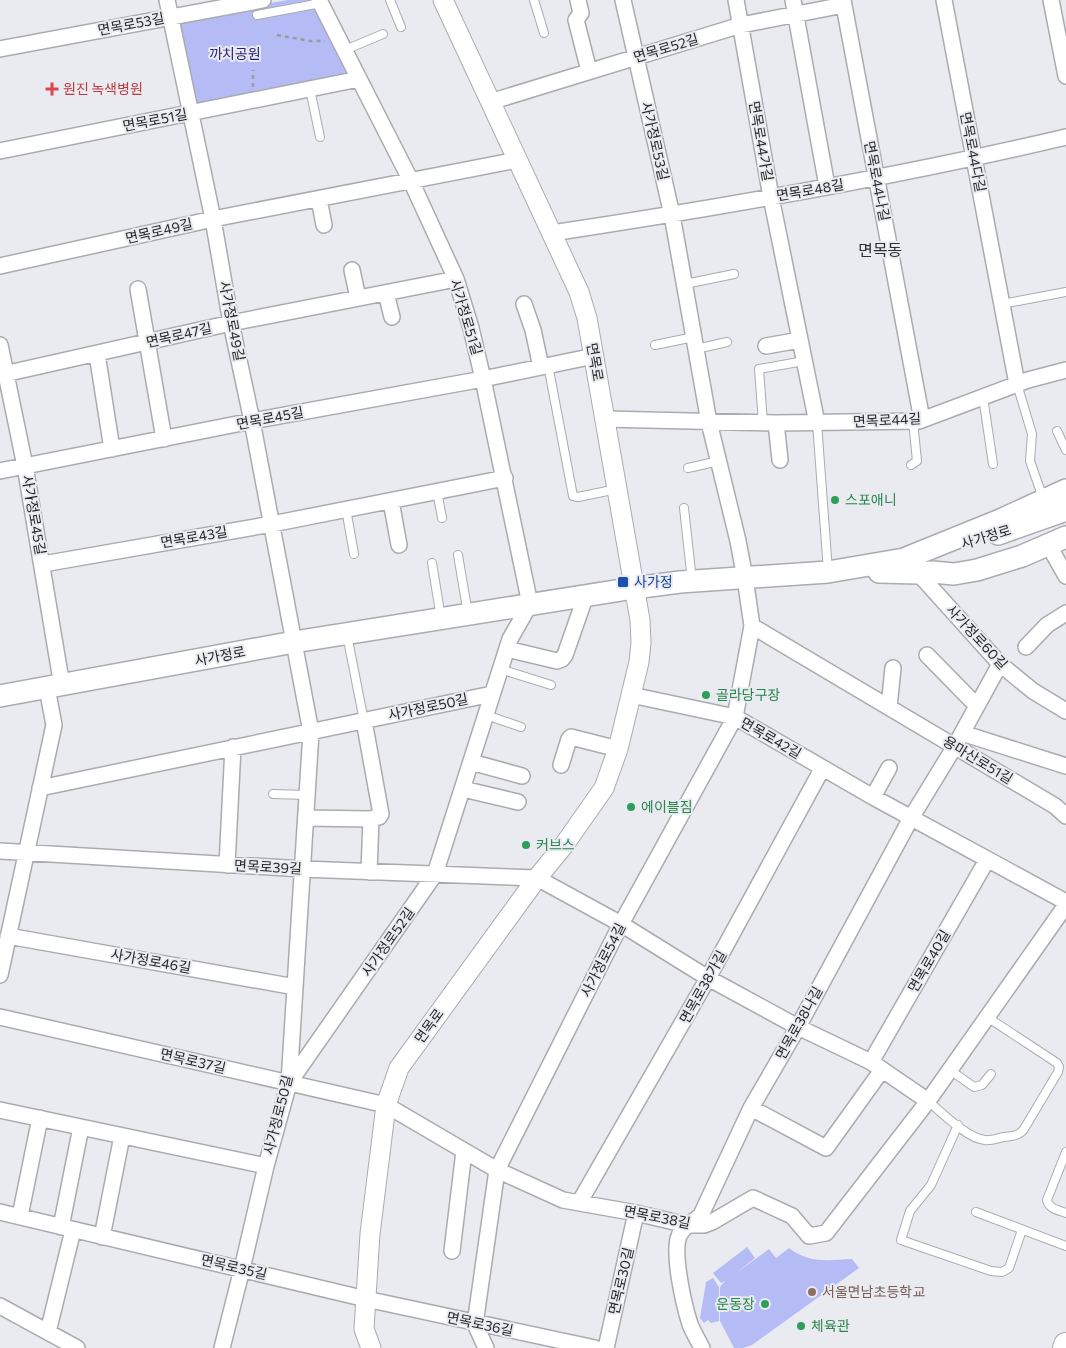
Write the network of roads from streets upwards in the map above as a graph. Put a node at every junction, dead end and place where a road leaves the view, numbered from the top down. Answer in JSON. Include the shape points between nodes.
{"nodes":[{"id":1,"x":167,"y":0,"type":"edge"},
{"id":2,"x":263,"y":0,"type":"edge"},
{"id":3,"x":443,"y":0,"type":"edge"},
{"id":4,"x":578,"y":0,"type":"edge"},
{"id":5,"x":622,"y":0,"type":"edge"},
{"id":6,"x":736,"y":0,"type":"edge"},
{"id":7,"x":944,"y":0,"type":"edge"},
{"id":8,"x":1051,"y":0,"type":"edge"},
{"id":9,"x":320,"y":2,"type":"edge"},
{"id":10,"x":844,"y":2,"type":"edge"},
{"id":11,"x":794,"y":7,"type":"edge"},
{"id":12,"x":171,"y":16,"type":"junction"},
{"id":13,"x":740,"y":25,"type":"junction"},
{"id":14,"x":0,"y":49,"type":"edge"},
{"id":15,"x":636,"y":57,"type":"junction"},
{"id":16,"x":589,"y":71,"type":"junction"},
{"id":17,"x":1066,"y":76,"type":"edge"},
{"id":18,"x":359,"y":78,"type":"junction"},
{"id":19,"x":490,"y":102,"type":"junction"},
{"id":20,"x":191,"y":113,"type":"junction"},
{"id":21,"x":1066,"y":137,"type":"edge"},
{"id":22,"x":0,"y":151,"type":"edge"},
{"id":23,"x":974,"y":158,"type":"junction"},
{"id":24,"x":517,"y":160,"type":"junction"},
{"id":25,"x":876,"y":178,"type":"junction"},
{"id":26,"x":411,"y":181,"type":"junction"},
{"id":27,"x":827,"y":186,"type":"junction"},
{"id":28,"x":771,"y":197,"type":"junction"},
{"id":29,"x":319,"y":199,"type":"junction"},
{"id":30,"x":672,"y":215,"type":"junction"},
{"id":31,"x":213,"y":219,"type":"junction"},
{"id":32,"x":324,"y":225,"type":"dead end"},
{"id":33,"x":552,"y":234,"type":"junction"},
{"id":34,"x":0,"y":266,"type":"edge"},
{"id":35,"x":352,"y":270,"type":"dead end"},
{"id":36,"x":456,"y":279,"type":"junction"},
{"id":37,"x":138,"y":289,"type":"dead end"},
{"id":38,"x":386,"y":293,"type":"junction"},
{"id":39,"x":358,"y":298,"type":"junction"},
{"id":40,"x":524,"y":304,"type":"dead end"},
{"id":41,"x":392,"y":317,"type":"dead end"},
{"id":42,"x":231,"y":323,"type":"junction"},
{"id":43,"x":800,"y":340,"type":"junction"},
{"id":44,"x":148,"y":343,"type":"junction"},
{"id":45,"x":0,"y":345,"type":"edge"},
{"id":46,"x":766,"y":346,"type":"dead end"},
{"id":47,"x":98,"y":354,"type":"junction"},
{"id":48,"x":594,"y":356,"type":"junction"},
{"id":49,"x":544,"y":366,"type":"junction"},
{"id":50,"x":1066,"y":370,"type":"edge"},
{"id":51,"x":3,"y":374,"type":"edge"},
{"id":52,"x":483,"y":378,"type":"junction"},
{"id":53,"x":1017,"y":384,"type":"junction"},
{"id":54,"x":605,"y":419,"type":"junction"},
{"id":55,"x":918,"y":420,"type":"junction"},
{"id":56,"x":252,"y":421,"type":"junction"},
{"id":57,"x":709,"y":422,"type":"junction"},
{"id":58,"x":769,"y":423,"type":"junction"},
{"id":59,"x":817,"y":423,"type":"junction"},
{"id":60,"x":164,"y":439,"type":"junction"},
{"id":61,"x":112,"y":449,"type":"junction"},
{"id":62,"x":780,"y":460,"type":"dead end"},
{"id":63,"x":25,"y":466,"type":"junction"},
{"id":64,"x":0,"y":471,"type":"edge"},
{"id":65,"x":505,"y":478,"type":"junction"},
{"id":66,"x":1066,"y":490,"type":"edge"},
{"id":67,"x":391,"y":500,"type":"junction"},
{"id":68,"x":1066,"y":510,"type":"edge"},
{"id":69,"x":272,"y":524,"type":"junction"},
{"id":70,"x":1066,"y":527,"type":"edge"},
{"id":71,"x":1057,"y":541,"type":"edge"},
{"id":72,"x":399,"y":545,"type":"dead end"},
{"id":73,"x":43,"y":564,"type":"junction"},
{"id":74,"x":918,"y":568,"type":"junction"},
{"id":75,"x":1066,"y":576,"type":"edge"},
{"id":76,"x":745,"y":578,"type":"junction"},
{"id":77,"x":634,"y":588,"type":"junction"},
{"id":78,"x":586,"y":595,"type":"junction"},
{"id":79,"x":530,"y":604,"type":"junction"},
{"id":80,"x":1066,"y":612,"type":"edge"},
{"id":81,"x":752,"y":626,"type":"junction"},
{"id":82,"x":294,"y":642,"type":"junction"},
{"id":83,"x":1026,"y":647,"type":"dead end"},
{"id":84,"x":507,"y":648,"type":"junction"},
{"id":85,"x":927,"y":655,"type":"dead end"},
{"id":86,"x":1000,"y":664,"type":"junction"},
{"id":87,"x":893,"y":668,"type":"dead end"},
{"id":88,"x":54,"y":687,"type":"junction"},
{"id":89,"x":492,"y":694,"type":"junction"},
{"id":90,"x":631,"y":695,"type":"junction"},
{"id":91,"x":0,"y":696,"type":"edge"},
{"id":92,"x":977,"y":706,"type":"junction"},
{"id":93,"x":889,"y":707,"type":"junction"},
{"id":94,"x":1066,"y":711,"type":"edge"},
{"id":95,"x":735,"y":717,"type":"junction"},
{"id":96,"x":364,"y":721,"type":"junction"},
{"id":97,"x":311,"y":732,"type":"junction"},
{"id":98,"x":962,"y":733,"type":"junction"},
{"id":99,"x":954,"y":746,"type":"junction"},
{"id":100,"x":233,"y":747,"type":"junction"},
{"id":101,"x":618,"y":749,"type":"junction"},
{"id":102,"x":471,"y":762,"type":"junction"},
{"id":103,"x":561,"y":765,"type":"dead end"},
{"id":104,"x":1066,"y":766,"type":"edge"},
{"id":105,"x":822,"y":768,"type":"junction"},
{"id":106,"x":889,"y":768,"type":"dead end"},
{"id":107,"x":522,"y":776,"type":"dead end"},
{"id":108,"x":40,"y":788,"type":"junction"},
{"id":109,"x":463,"y":789,"type":"junction"},
{"id":110,"x":873,"y":797,"type":"junction"},
{"id":111,"x":518,"y":802,"type":"dead end"},
{"id":112,"x":1066,"y":816,"type":"edge"},
{"id":113,"x":306,"y":818,"type":"junction"},
{"id":114,"x":911,"y":818,"type":"junction"},
{"id":115,"x":371,"y":819,"type":"junction"},
{"id":116,"x":0,"y":851,"type":"edge"},
{"id":117,"x":27,"y":852,"type":"junction"},
{"id":118,"x":987,"y":860,"type":"junction"},
{"id":119,"x":227,"y":865,"type":"junction"},
{"id":120,"x":302,"y":869,"type":"junction"},
{"id":121,"x":369,"y":872,"type":"junction"},
{"id":122,"x":435,"y":874,"type":"junction"},
{"id":123,"x":537,"y":878,"type":"junction"},
{"id":124,"x":1066,"y":904,"type":"edge"},
{"id":125,"x":621,"y":924,"type":"junction"},
{"id":126,"x":8,"y":936,"type":"junction"},
{"id":127,"x":0,"y":975,"type":"edge"},
{"id":128,"x":708,"y":978,"type":"junction"},
{"id":129,"x":295,"y":987,"type":"junction"},
{"id":130,"x":0,"y":1016,"type":"edge"},
{"id":131,"x":798,"y":1027,"type":"junction"},
{"id":132,"x":876,"y":1066,"type":"junction"},
{"id":133,"x":289,"y":1083,"type":"junction"},
{"id":134,"x":928,"y":1101,"type":"junction"},
{"id":135,"x":386,"y":1105,"type":"junction"},
{"id":136,"x":751,"y":1108,"type":"junction"},
{"id":137,"x":0,"y":1112,"type":"edge"},
{"id":138,"x":40,"y":1118,"type":"junction"},
{"id":139,"x":81,"y":1127,"type":"junction"},
{"id":140,"x":122,"y":1136,"type":"junction"},
{"id":141,"x":464,"y":1151,"type":"junction"},
{"id":142,"x":266,"y":1166,"type":"junction"},
{"id":143,"x":497,"y":1170,"type":"junction"},
{"id":144,"x":579,"y":1203,"type":"junction"},
{"id":145,"x":0,"y":1212,"type":"edge"},
{"id":146,"x":636,"y":1213,"type":"junction"},
{"id":147,"x":20,"y":1216,"type":"junction"},
{"id":148,"x":687,"y":1225,"type":"junction"},
{"id":149,"x":67,"y":1229,"type":"junction"},
{"id":150,"x":102,"y":1236,"type":"junction"},
{"id":151,"x":452,"y":1251,"type":"dead end"},
{"id":152,"x":242,"y":1269,"type":"junction"},
{"id":153,"x":366,"y":1299,"type":"junction"},
{"id":154,"x":0,"y":1306,"type":"edge"},
{"id":155,"x":476,"y":1324,"type":"junction"},
{"id":156,"x":48,"y":1332,"type":"junction"},
{"id":157,"x":77,"y":1348,"type":"edge"},
{"id":158,"x":222,"y":1348,"type":"edge"},
{"id":159,"x":371,"y":1348,"type":"edge"},
{"id":160,"x":486,"y":1348,"type":"edge"},
{"id":161,"x":595,"y":1348,"type":"edge"},
{"id":162,"x":606,"y":1348,"type":"edge"},
{"id":163,"x":702,"y":1348,"type":"edge"}],
"edges":[{"from":1,"to":12,"type":"street","name":"사가정로49길"},
{"from":2,"to":12,"type":"street","name":"면목로53길"},
{"from":3,"to":19,"type":"street","name":"면목로"},
{"from":4,"to":16,"type":"street","via":[[580,13],[576,20]]},
{"from":5,"to":15,"type":"street","name":"사가정로53길"},
{"from":6,"to":13,"type":"street","name":"면목로44가길"},
{"from":7,"to":23,"type":"street","name":"면목로44다길"},
{"from":8,"to":17,"type":"street"},
{"from":9,"to":18,"type":"street","name":"사가정로51길"},
{"from":10,"to":11,"type":"street","name":"면목로52길"},
{"from":10,"to":25,"type":"street","name":"면목로44나길"},
{"from":11,"to":13,"type":"street","name":"면목로52길"},
{"from":11,"to":27,"type":"street"},
{"from":12,"to":14,"type":"street","name":"면목로53길"},
{"from":12,"to":20,"type":"street","name":"사가정로49길"},
{"from":13,"to":15,"type":"street","name":"면목로52길"},
{"from":13,"to":28,"type":"street","name":"면목로44가길"},
{"from":15,"to":16,"type":"street","name":"면목로52길"},
{"from":15,"to":30,"type":"street","name":"사가정로53길"},
{"from":16,"to":19,"type":"street","name":"면목로52길"},
{"from":18,"to":20,"type":"street","name":"면목로51길"},
{"from":18,"to":26,"type":"street","name":"사가정로51길"},
{"from":19,"to":24,"type":"street","name":"면목로"},
{"from":20,"to":22,"type":"street","name":"면목로51길"},
{"from":20,"to":31,"type":"street","name":"사가정로49길"},
{"from":21,"to":23,"type":"street","name":"면목로48길"},
{"from":23,"to":25,"type":"street","name":"면목로48길"},
{"from":23,"to":53,"type":"street","name":"면목로44다길"},
{"from":24,"to":26,"type":"street","name":"면목로49길"},
{"from":24,"to":33,"type":"street","name":"면목로"},
{"from":25,"to":27,"type":"street","name":"면목로48길"},
{"from":25,"to":55,"type":"street","name":"면목로44나길"},
{"from":26,"to":29,"type":"street","name":"면목로49길"},
{"from":26,"to":36,"type":"street","name":"사가정로51길"},
{"from":27,"to":28,"type":"street","name":"면목로48길"},
{"from":28,"to":30,"type":"street","name":"면목로48길"},
{"from":28,"to":43,"type":"street","name":"면목로44가길"},
{"from":29,"to":31,"type":"street","name":"면목로49길"},
{"from":29,"to":32,"type":"street"},
{"from":30,"to":33,"type":"street","name":"면목로48길"},
{"from":30,"to":57,"type":"street","name":"사가정로53길"},
{"from":31,"to":34,"type":"street","name":"면목로49길"},
{"from":31,"to":42,"type":"street","name":"사가정로49길"},
{"from":33,"to":48,"type":"street","name":"면목로","via":[[579,292]]},
{"from":35,"to":39,"type":"street"},
{"from":36,"to":38,"type":"street","name":"면목로47길"},
{"from":36,"to":52,"type":"street","name":"사가정로51길"},
{"from":37,"to":44,"type":"street"},
{"from":38,"to":39,"type":"street","name":"면목로47길"},
{"from":38,"to":41,"type":"street"},
{"from":39,"to":42,"type":"street","name":"면목로47길"},
{"from":40,"to":49,"type":"street"},
{"from":42,"to":44,"type":"street","name":"면목로47길"},
{"from":42,"to":56,"type":"street","name":"사가정로49길"},
{"from":43,"to":46,"type":"street"},
{"from":43,"to":59,"type":"street","name":"면목로44가길"},
{"from":44,"to":47,"type":"street","name":"면목로47길"},
{"from":44,"to":60,"type":"street"},
{"from":45,"to":51,"type":"street","name":"사가정로45길"},
{"from":47,"to":51,"type":"street","name":"면목로47길"},
{"from":47,"to":61,"type":"street"},
{"from":48,"to":49,"type":"street","name":"면목로45길"},
{"from":48,"to":54,"type":"street","name":"면목로"},
{"from":49,"to":52,"type":"street","name":"면목로45길"},
{"from":50,"to":53,"type":"street","name":"면목로44길"},
{"from":51,"to":63,"type":"street","name":"사가정로45길"},
{"from":52,"to":56,"type":"street","name":"면목로45길"},
{"from":52,"to":65,"type":"street","name":"사가정로51길"},
{"from":53,"to":55,"type":"street","name":"면목로44길"},
{"from":54,"to":57,"type":"street","name":"면목로44길"},
{"from":54,"to":77,"type":"street","name":"면목로"},
{"from":55,"to":59,"type":"street","name":"면목로44길"},
{"from":56,"to":60,"type":"street","name":"면목로45길"},
{"from":56,"to":69,"type":"street","name":"사가정로49길"},
{"from":57,"to":58,"type":"street","name":"면목로44길"},
{"from":57,"to":76,"type":"street","name":"사가정로53길"},
{"from":58,"to":59,"type":"street","name":"면목로44길"},
{"from":58,"to":62,"type":"street"},
{"from":60,"to":61,"type":"street","name":"면목로45길"},
{"from":61,"to":63,"type":"street","name":"면목로45길"},
{"from":63,"to":64,"type":"street","name":"면목로45길"},
{"from":63,"to":73,"type":"street","name":"사가정로45길"},
{"from":65,"to":67,"type":"street","name":"면목로43길"},
{"from":65,"to":79,"type":"street","name":"사가정로51길"},
{"from":66,"to":74,"type":"main road","via":[[998,521]]},
{"from":67,"to":69,"type":"street","name":"면목로43길"},
{"from":67,"to":72,"type":"street"},
{"from":68,"to":74,"type":"main road","name":"사가정로","via":[[971,543]]},
{"from":69,"to":73,"type":"street","name":"면목로43길"},
{"from":69,"to":82,"type":"street","name":"사가정로49길"},
{"from":70,"to":74,"type":"main road","name":"사가정로","via":[[987,557]]},
{"from":71,"to":74,"type":"main road","via":[[978,570],[954,574]]},
{"from":71,"to":75,"type":"street"},
{"from":73,"to":88,"type":"street","name":"사가정로45길"},
{"from":74,"to":76,"type":"main road","name":"사가정로"},
{"from":74,"to":86,"type":"street","name":"사가정로60길"},
{"from":76,"to":77,"type":"main road","name":"사가정로"},
{"from":76,"to":81,"type":"street","name":"사가정로54길"},
{"from":77,"to":78,"type":"main road","name":"사가정로"},
{"from":77,"to":90,"type":"street","name":"면목로","via":[[641,644]]},
{"from":78,"to":79,"type":"main road","name":"사가정로"},
{"from":78,"to":84,"type":"street","via":[[560,661]]},
{"from":79,"to":82,"type":"main road","name":"사가정로"},
{"from":79,"to":84,"type":"street","name":"사가정로52길"},
{"from":80,"to":83,"type":"street"},
{"from":81,"to":93,"type":"street","name":"용마산로51길"},
{"from":81,"to":95,"type":"street","name":"사가정로54길"},
{"from":82,"to":88,"type":"main road","name":"사가정로"},
{"from":82,"to":97,"type":"street","name":"사가정로50길"},
{"from":84,"to":89,"type":"street","name":"사가정로52길"},
{"from":85,"to":92,"type":"street"},
{"from":86,"to":92,"type":"street","name":"면목로38나길"},
{"from":86,"to":94,"type":"street","name":"사가정로60길","via":[[1033,691]]},
{"from":87,"to":93,"type":"street"},
{"from":88,"to":91,"type":"main road","name":"사가정로"},
{"from":88,"to":108,"type":"street","via":[[54,725]]},
{"from":89,"to":96,"type":"street","name":"사가정로50길"},
{"from":89,"to":102,"type":"street","name":"사가정로52길"},
{"from":90,"to":95,"type":"street","name":"면목로42길"},
{"from":90,"to":101,"type":"street","name":"면목로"},
{"from":92,"to":98,"type":"street","name":"면목로38나길"},
{"from":93,"to":99,"type":"street","name":"용마산로51길"},
{"from":95,"to":105,"type":"street","name":"면목로42길"},
{"from":95,"to":125,"type":"street","name":"사가정로54길"},
{"from":96,"to":97,"type":"street","name":"사가정로50길"},
{"from":96,"to":115,"type":"street","via":[[382,812]]},
{"from":97,"to":100,"type":"street"},
{"from":97,"to":113,"type":"street","name":"사가정로50길"},
{"from":98,"to":99,"type":"street","name":"면목로38나길"},
{"from":98,"to":104,"type":"street"},
{"from":99,"to":112,"type":"street","name":"용마산로51길","via":[[1055,806]]},
{"from":99,"to":114,"type":"street","name":"면목로38나길"},
{"from":100,"to":108,"type":"street"},
{"from":100,"to":119,"type":"street"},
{"from":101,"to":103,"type":"street","via":[[571,736]]},
{"from":101,"to":123,"type":"street","name":"면목로","via":[[599,797]]},
{"from":102,"to":107,"type":"street"},
{"from":102,"to":109,"type":"street","name":"사가정로52길"},
{"from":105,"to":110,"type":"street","name":"면목로42길"},
{"from":105,"to":128,"type":"street","name":"면목로38가길"},
{"from":106,"to":110,"type":"street"},
{"from":108,"to":117,"type":"street"},
{"from":109,"to":111,"type":"street"},
{"from":109,"to":122,"type":"street","name":"사가정로52길"},
{"from":110,"to":114,"type":"street","name":"면목로42길"},
{"from":113,"to":115,"type":"street"},
{"from":113,"to":120,"type":"street","name":"사가정로50길"},
{"from":114,"to":118,"type":"street","name":"면목로42길"},
{"from":114,"to":131,"type":"street","name":"면목로38나길"},
{"from":115,"to":121,"type":"street"},
{"from":116,"to":117,"type":"street","name":"면목로39길"},
{"from":117,"to":119,"type":"street","name":"면목로39길"},
{"from":117,"to":126,"type":"street"},
{"from":118,"to":124,"type":"street","name":"면목로42길"},
{"from":118,"to":132,"type":"street","name":"면목로40길"},
{"from":119,"to":120,"type":"street","name":"면목로39길"},
{"from":120,"to":121,"type":"street","name":"면목로39길"},
{"from":120,"to":129,"type":"street","name":"사가정로50길"},
{"from":121,"to":122,"type":"street","name":"면목로39길"},
{"from":122,"to":123,"type":"street","name":"면목로39길"},
{"from":122,"to":133,"type":"street","name":"사가정로52길"},
{"from":123,"to":125,"type":"street"},
{"from":123,"to":135,"type":"street","name":"면목로","via":[[399,1068]]},
{"from":124,"to":134,"type":"street"},
{"from":125,"to":128,"type":"street"},
{"from":125,"to":143,"type":"street","name":"사가정로54길"},
{"from":126,"to":127,"type":"street"},
{"from":126,"to":129,"type":"street","name":"사가정로46길"},
{"from":128,"to":131,"type":"street"},
{"from":128,"to":144,"type":"street","name":"면목로38가길"},
{"from":129,"to":133,"type":"street","name":"사가정로50길"},
{"from":130,"to":133,"type":"street","name":"면목로37길"},
{"from":131,"to":132,"type":"street"},
{"from":131,"to":136,"type":"street","name":"면목로38나길"},
{"from":132,"to":134,"type":"street"},
{"from":132,"to":136,"type":"street","name":"면목로40길","via":[[826,1148]]},
{"from":133,"to":135,"type":"street","name":"면목로37길"},
{"from":133,"to":142,"type":"street","name":"사가정로50길"},
{"from":134,"to":148,"type":"street","name":"면목로38길","via":[[826,1233],[809,1236],[792,1216],[752,1198],[712,1222]]},
{"from":135,"to":141,"type":"street","name":"면목로38길"},
{"from":135,"to":153,"type":"street","name":"면목로","via":[[370,1234]]},
{"from":136,"to":148,"type":"street","name":"면목로38나길","via":[[702,1212]]},
{"from":137,"to":138,"type":"street"},
{"from":138,"to":139,"type":"street"},
{"from":138,"to":147,"type":"street"},
{"from":139,"to":140,"type":"street"},
{"from":139,"to":149,"type":"street"},
{"from":140,"to":142,"type":"street"},
{"from":140,"to":150,"type":"street"},
{"from":141,"to":143,"type":"street","name":"면목로38길"},
{"from":141,"to":151,"type":"street"},
{"from":142,"to":152,"type":"street","name":"사가정로50길"},
{"from":143,"to":144,"type":"street","name":"면목로38길","via":[[556,1197]]},
{"from":143,"to":155,"type":"street","name":"사가정로54길"},
{"from":144,"to":146,"type":"street","name":"면목로38길"},
{"from":145,"to":147,"type":"street","name":"면목로35길"},
{"from":146,"to":148,"type":"street","name":"면목로38길"},
{"from":146,"to":162,"type":"street","name":"면목로30길"},
{"from":147,"to":149,"type":"street","name":"면목로35길"},
{"from":148,"to":163,"type":"street","name":"면목로38나길","via":[[678,1239],[678,1273],[690,1325]]},
{"from":149,"to":150,"type":"street","name":"면목로35길"},
{"from":149,"to":156,"type":"street"},
{"from":150,"to":152,"type":"street","name":"면목로35길"},
{"from":152,"to":153,"type":"street","name":"면목로35길"},
{"from":152,"to":158,"type":"street","name":"사가정로50길"},
{"from":153,"to":155,"type":"street","name":"면목로36길"},
{"from":153,"to":159,"type":"street","name":"면목로","via":[[364,1329]]},
{"from":154,"to":156,"type":"street"},
{"from":155,"to":160,"type":"street"},
{"from":155,"to":161,"type":"street","name":"면목로36길"},
{"from":156,"to":157,"type":"street"}]}
